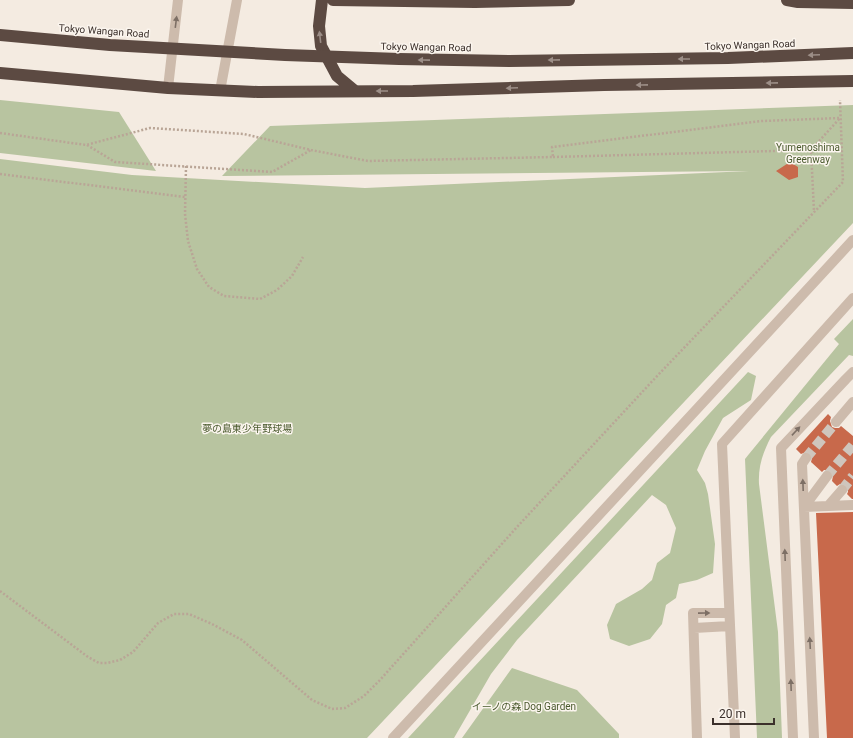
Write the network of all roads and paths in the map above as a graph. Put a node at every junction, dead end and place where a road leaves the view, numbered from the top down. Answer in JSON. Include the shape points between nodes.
{"nodes":[{"id":1,"x":178,"y":0,"type":"edge"},
{"id":2,"x":237,"y":0,"type":"edge"},
{"id":3,"x":322,"y":0,"type":"edge"},
{"id":4,"x":333,"y":0,"type":"edge"},
{"id":5,"x":570,"y":0,"type":"edge"},
{"id":6,"x":787,"y":0,"type":"edge"},
{"id":7,"x":853,"y":3,"type":"edge"},
{"id":8,"x":0,"y":35,"type":"edge"},
{"id":9,"x":853,"y":53,"type":"edge"},
{"id":10,"x":0,"y":73,"type":"edge"},
{"id":11,"x":853,"y":81,"type":"edge"},
{"id":12,"x":168,"y":88,"type":"junction"},
{"id":13,"x":220,"y":91,"type":"junction"},
{"id":14,"x":355,"y":91,"type":"junction"},
{"id":15,"x":840,"y":100,"type":"dead end"},
{"id":16,"x":840,"y":118,"type":"junction"},
{"id":17,"x":0,"y":133,"type":"edge"},
{"id":18,"x":86,"y":145,"type":"junction"},
{"id":19,"x":311,"y":150,"type":"junction"},
{"id":20,"x":811,"y":150,"type":"junction"},
{"id":21,"x":553,"y":157,"type":"junction"},
{"id":22,"x":186,"y":166,"type":"junction"},
{"id":23,"x":0,"y":174,"type":"edge"},
{"id":24,"x":185,"y":197,"type":"junction"},
{"id":25,"x":814,"y":212,"type":"junction"},
{"id":26,"x":853,"y":240,"type":"edge"},
{"id":27,"x":303,"y":257,"type":"dead end"},
{"id":28,"x":853,"y":298,"type":"edge"},
{"id":29,"x":853,"y":372,"type":"edge"},
{"id":30,"x":853,"y":402,"type":"edge"},
{"id":31,"x":836,"y":422,"type":"tunnel mouth"},
{"id":32,"x":806,"y":458,"type":"tunnel mouth"},
{"id":33,"x":827,"y":476,"type":"tunnel mouth"},
{"id":34,"x":842,"y":490,"type":"tunnel mouth"},
{"id":35,"x":853,"y":505,"type":"edge"},
{"id":36,"x":828,"y":506,"type":"junction"},
{"id":37,"x":804,"y":507,"type":"junction"},
{"id":38,"x":0,"y":591,"type":"edge"},
{"id":39,"x":729,"y":613,"type":"junction"},
{"id":40,"x":730,"y":626,"type":"junction"},
{"id":41,"x":694,"y":628,"type":"junction"},
{"id":42,"x":393,"y":738,"type":"edge"},
{"id":43,"x":697,"y":738,"type":"edge"},
{"id":44,"x":735,"y":738,"type":"edge"},
{"id":45,"x":793,"y":738,"type":"edge"},
{"id":46,"x":814,"y":738,"type":"edge"}],
"edges":[{"from":12,"to":1,"type":"street","one_way":true},
{"from":2,"to":13,"type":"street"},
{"from":14,"to":3,"type":"highway","one_way":true,"via":[[337,76],[321,46],[319,26]]},
{"from":4,"to":5,"type":"highway"},
{"from":6,"to":7,"type":"highway"},
{"from":9,"to":8,"type":"highway","name":"Tokyo Wangan Road","one_way":true,"bridge":true,"via":[[728,58],[509,61],[399,59],[110,45]]},
{"from":10,"to":12,"type":"highway"},
{"from":11,"to":14,"type":"highway","one_way":true},
{"from":12,"to":13,"type":"highway"},
{"from":13,"to":14,"type":"highway"},
{"from":15,"to":16,"type":"path"},
{"from":16,"to":20,"type":"path"},
{"from":16,"to":21,"type":"path","via":[[762,121],[552,147]]},
{"from":16,"to":25,"type":"path","via":[[843,182]]},
{"from":17,"to":18,"type":"path"},
{"from":18,"to":19,"type":"path","via":[[150,128],[244,134]]},
{"from":18,"to":22,"type":"path","via":[[115,162]]},
{"from":19,"to":21,"type":"path","via":[[368,161]]},
{"from":19,"to":22,"type":"path","via":[[272,172]]},
{"from":20,"to":21,"type":"path"},
{"from":20,"to":25,"type":"path"},
{"from":22,"to":24,"type":"path"},
{"from":23,"to":24,"type":"path"},
{"from":24,"to":27,"type":"path","via":[[188,241],[197,269],[209,287],[224,296],[260,299],[282,286],[292,276]]},
{"from":25,"to":38,"type":"path","via":[[517,527],[380,680],[364,696],[345,708],[332,709],[312,700],[242,640],[189,614],[174,614],[158,623],[134,652],[120,660],[99,663]]},
{"from":26,"to":42,"type":"street"},
{"from":28,"to":39,"type":"street","via":[[722,444]]},
{"from":45,"to":29,"type":"street","one_way":true,"via":[[781,448]]},
{"from":30,"to":31,"type":"street"},
{"from":37,"to":32,"type":"street","one_way":true,"via":[[802,464]]},
{"from":33,"to":37,"type":"street"},
{"from":34,"to":36,"type":"street"},
{"from":35,"to":36,"type":"street"},
{"from":36,"to":37,"type":"street"},
{"from":46,"to":37,"type":"street","one_way":true},
{"from":39,"to":40,"type":"street"},
{"from":41,"to":39,"type":"street","one_way":true,"via":[[694,614]]},
{"from":40,"to":41,"type":"street"},
{"from":40,"to":44,"type":"street"},
{"from":41,"to":43,"type":"street"}]}
